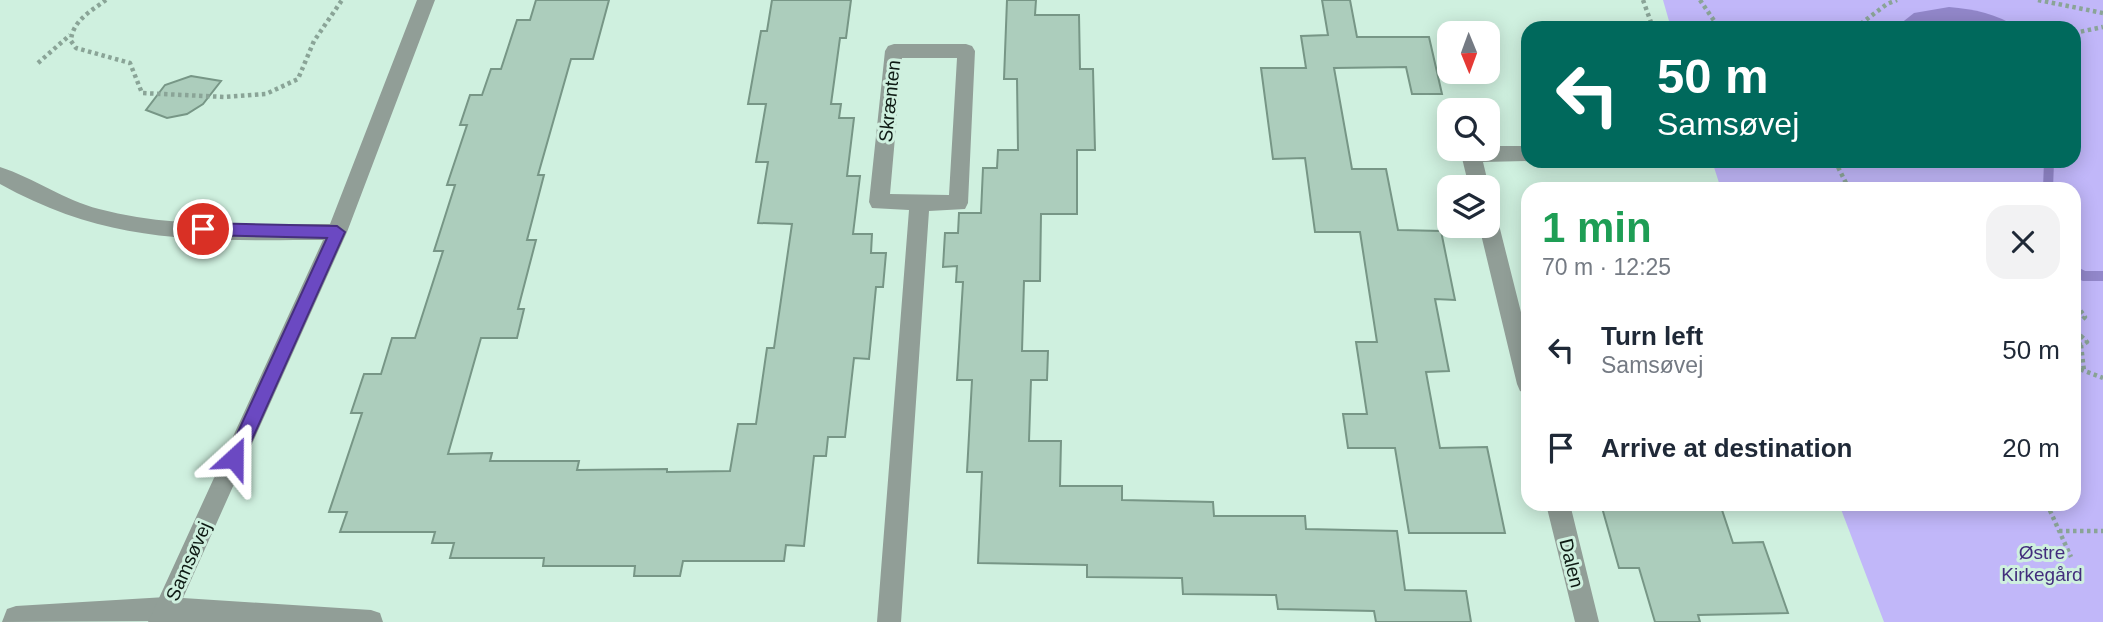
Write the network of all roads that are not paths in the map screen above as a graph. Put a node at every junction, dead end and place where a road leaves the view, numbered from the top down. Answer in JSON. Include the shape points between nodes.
{"nodes":[{"id":1,"x":426,"y":0,"type":"edge"},
{"id":2,"x":1521,"y":154,"type":"edge"},
{"id":3,"x":0,"y":175,"type":"edge"},
{"id":4,"x":1476,"y":175,"type":"edge"},
{"id":5,"x":920,"y":203,"type":"junction"},
{"id":6,"x":337,"y":232,"type":"junction"},
{"id":7,"x":1492,"y":238,"type":"edge"},
{"id":8,"x":1521,"y":355,"type":"edge"},
{"id":9,"x":1560,"y":511,"type":"edge"},
{"id":10,"x":163,"y":616,"type":"edge"},
{"id":11,"x":15,"y":622,"type":"edge"},
{"id":12,"x":371,"y":622,"type":"edge"},
{"id":13,"x":889,"y":622,"type":"edge"},
{"id":14,"x":1587,"y":622,"type":"edge"}],
"edges":[{"from":1,"to":6,"type":"street","name":"Samsøvej"},
{"from":2,"to":4,"type":"street","via":[[1471,154]]},
{"from":3,"to":6,"type":"street","via":[[62,205],[117,222]]},
{"from":5,"to":5,"type":"street","name":"Skrænten","via":[[958,203],[966,51],[894,51],[879,202]]},
{"from":5,"to":13,"type":"street"},
{"from":6,"to":10,"type":"street","name":"Samsøvej"},
{"from":7,"to":8,"type":"street"},
{"from":9,"to":14,"type":"street","name":"Dalen"},
{"from":10,"to":11,"type":"street","via":[[16,618]]},
{"from":10,"to":12,"type":"street"}]}
